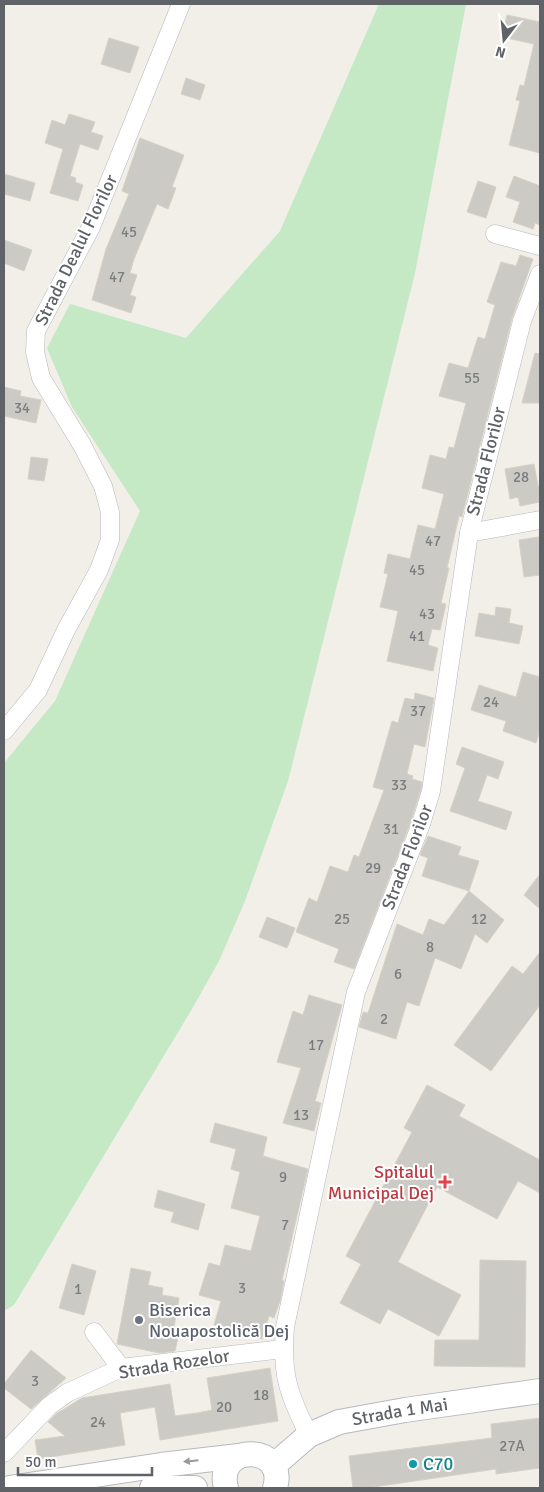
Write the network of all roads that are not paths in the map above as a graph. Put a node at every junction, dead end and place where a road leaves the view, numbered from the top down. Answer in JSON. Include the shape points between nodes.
{"nodes":[{"id":1,"x":181,"y":4,"type":"edge"},
{"id":2,"x":495,"y":234,"type":"dead end"},
{"id":3,"x":540,"y":246,"type":"edge"},
{"id":4,"x":540,"y":274,"type":"edge"},
{"id":5,"x":540,"y":520,"type":"edge"},
{"id":6,"x":469,"y":533,"type":"junction"},
{"id":7,"x":4,"y":730,"type":"edge"},
{"id":8,"x":94,"y":1332,"type":"dead end"},
{"id":9,"x":283,"y":1349,"type":"junction"},
{"id":10,"x":121,"y":1368,"type":"junction"},
{"id":11,"x":540,"y":1391,"type":"edge"},
{"id":12,"x":309,"y":1435,"type":"junction"},
{"id":13,"x":4,"y":1453,"type":"edge"},
{"id":14,"x":239,"y":1456,"type":"junction"},
{"id":15,"x":274,"y":1477,"type":"edge"},
{"id":16,"x":9,"y":1488,"type":"edge"},
{"id":17,"x":152,"y":1488,"type":"edge"},
{"id":18,"x":195,"y":1488,"type":"edge"},
{"id":19,"x":226,"y":1488,"type":"edge"}],
"edges":[{"from":1,"to":7,"type":"street","name":"Strada Dealul Florilor","via":[[91,227],[36,331],[35,352],[41,378],[103,486],[110,512],[110,540],[99,570],[38,690]]},
{"from":2,"to":3,"type":"street"},
{"from":4,"to":6,"type":"street","name":"Strada Florilor","via":[[522,321]]},
{"from":5,"to":6,"type":"street"},
{"from":6,"to":9,"type":"street","name":"Strada Florilor","via":[[431,791],[422,824],[356,992]]},
{"from":8,"to":10,"type":"street"},
{"from":9,"to":10,"type":"street","name":"Strada Rozelor"},
{"from":9,"to":12,"type":"street","name":"Strada Florilor","via":[[284,1375],[292,1402]]},
{"from":10,"to":13,"type":"street","name":"Strada Rozelor","via":[[67,1393],[49,1406]]},
{"from":11,"to":12,"type":"main road","name":"Strada 1 Mai","via":[[355,1418]]},
{"from":12,"to":15,"type":"main road","name":"Strada 1 Mai"},
{"from":14,"to":15,"type":"main road","via":[[258,1454]]},
{"from":14,"to":16,"type":"main road","one_way":true},
{"from":14,"to":19,"type":"main road","via":[[227,1468],[224,1477]]},
{"from":17,"to":18,"type":"main road"}]}
